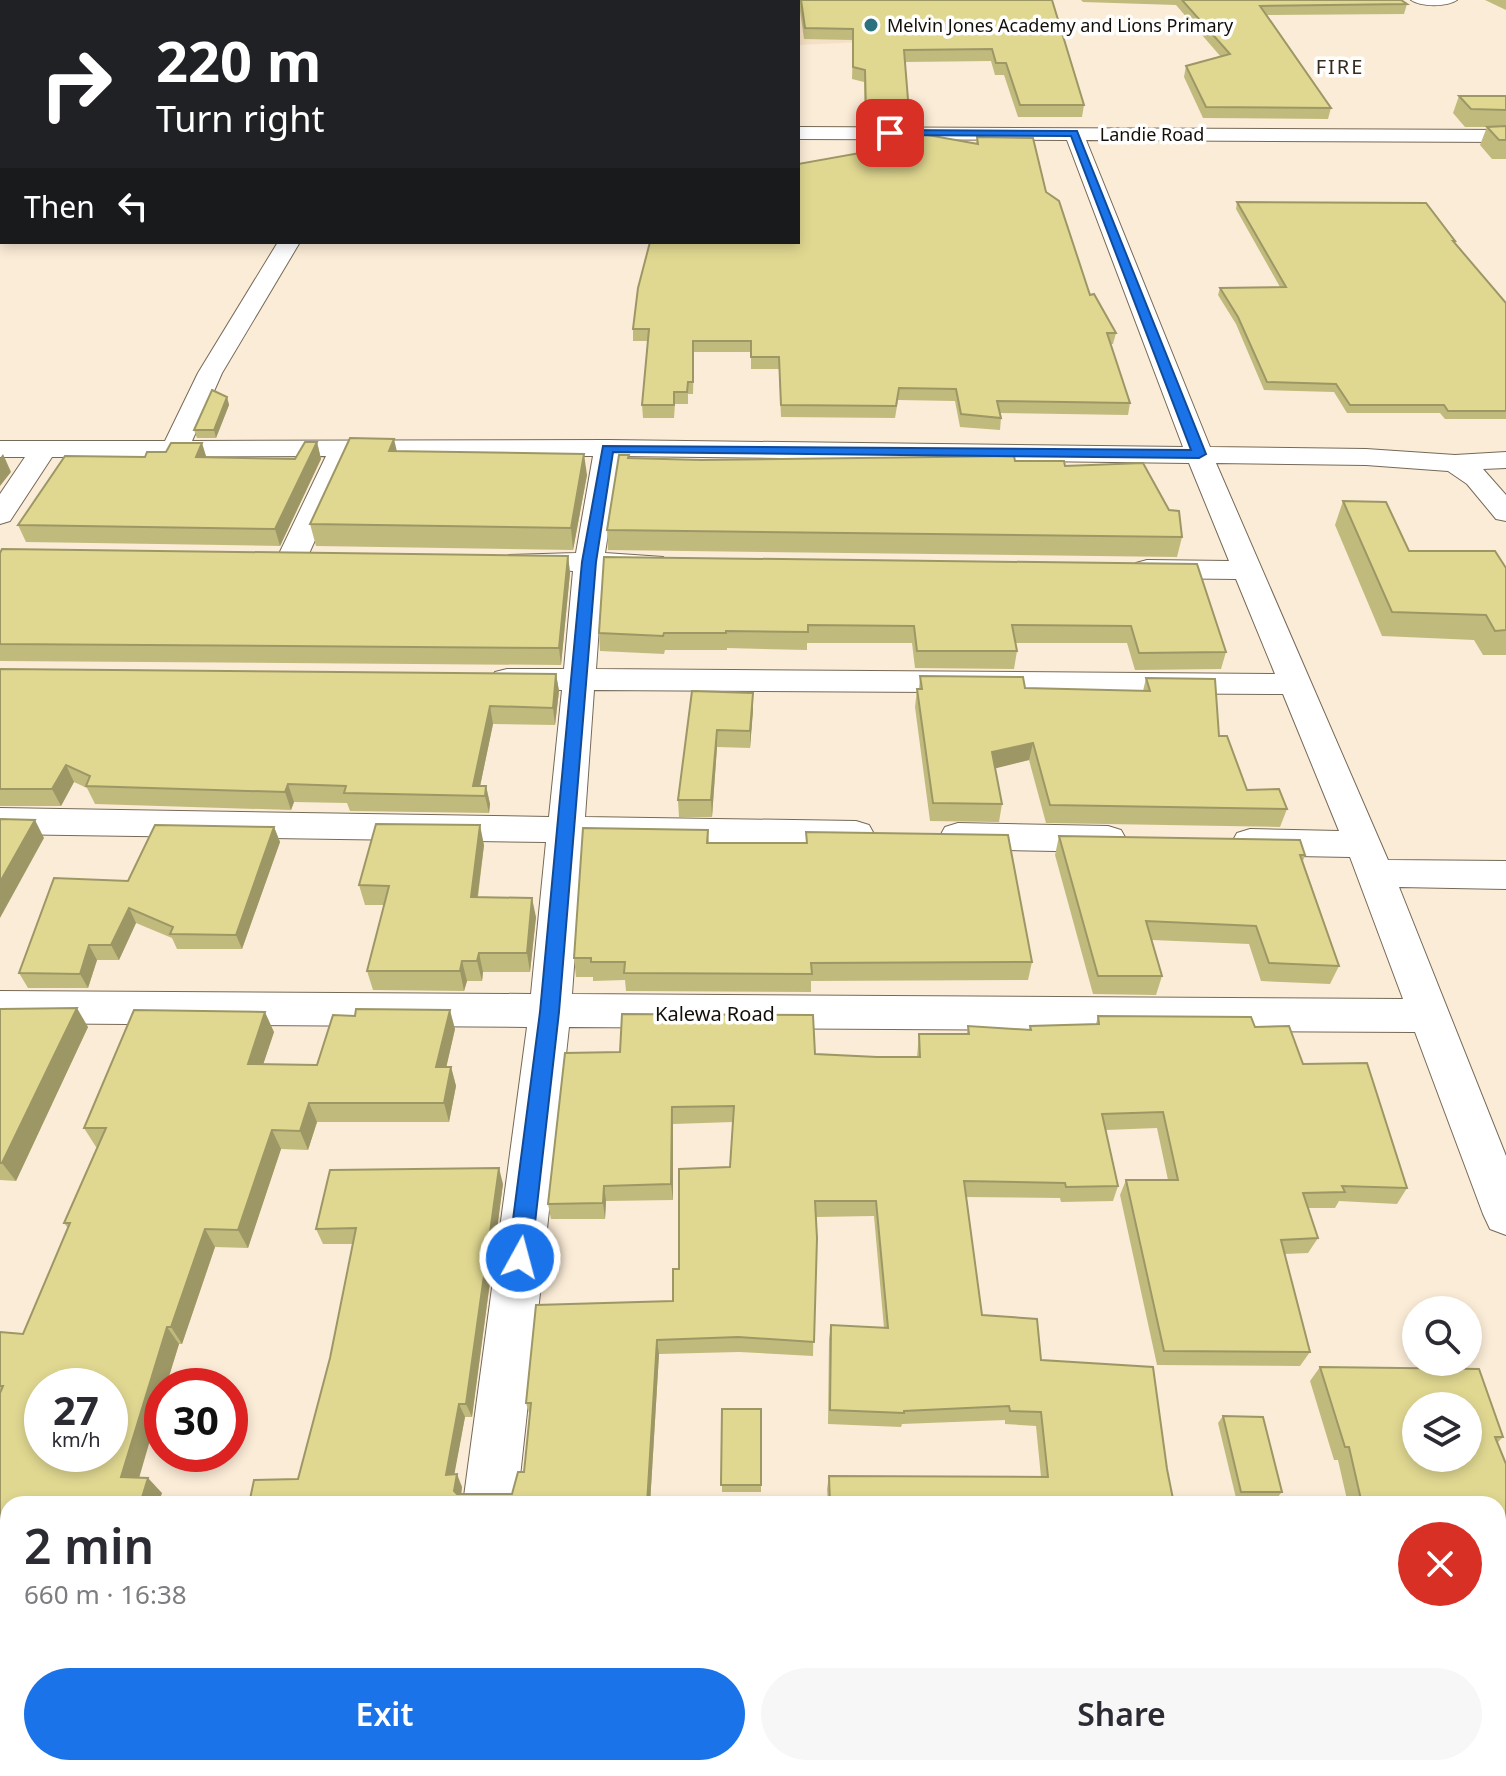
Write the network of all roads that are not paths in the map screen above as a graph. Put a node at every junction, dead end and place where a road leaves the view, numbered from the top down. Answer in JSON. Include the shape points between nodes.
{"nodes":[{"id":1,"x":1419,"y":0,"type":"edge"},
{"id":2,"x":1449,"y":0,"type":"edge"},
{"id":3,"x":800,"y":133,"type":"edge"},
{"id":4,"x":1074,"y":133,"type":"junction"},
{"id":5,"x":1506,"y":136,"type":"edge"},
{"id":6,"x":288,"y":244,"type":"edge"},
{"id":7,"x":343,"y":448,"type":"junction"},
{"id":8,"x":608,"y":448,"type":"junction"},
{"id":9,"x":0,"y":449,"type":"edge"},
{"id":10,"x":43,"y":450,"type":"junction"},
{"id":11,"x":174,"y":450,"type":"junction"},
{"id":12,"x":1199,"y":454,"type":"junction"},
{"id":13,"x":1506,"y":460,"type":"edge"},
{"id":14,"x":1455,"y":463,"type":"junction"},
{"id":15,"x":1506,"y":513,"type":"edge"},
{"id":16,"x":0,"y":515,"type":"edge"},
{"id":17,"x":261,"y":557,"type":"edge"},
{"id":18,"x":292,"y":558,"type":"junction"},
{"id":19,"x":323,"y":558,"type":"edge"},
{"id":20,"x":495,"y":561,"type":"edge"},
{"id":21,"x":589,"y":562,"type":"junction"},
{"id":22,"x":683,"y":563,"type":"edge"},
{"id":23,"x":1124,"y":569,"type":"edge"},
{"id":24,"x":1250,"y":570,"type":"junction"},
{"id":25,"x":469,"y":678,"type":"edge"},
{"id":26,"x":579,"y":679,"type":"junction"},
{"id":27,"x":1296,"y":684,"type":"junction"},
{"id":28,"x":0,"y":821,"type":"edge"},
{"id":29,"x":565,"y":828,"type":"junction"},
{"id":30,"x":884,"y":835,"type":"edge"},
{"id":31,"x":932,"y":836,"type":"edge"},
{"id":32,"x":1139,"y":840,"type":"edge"},
{"id":33,"x":1219,"y":841,"type":"edge"},
{"id":34,"x":1369,"y":859,"type":"junction"},
{"id":35,"x":1506,"y":875,"type":"edge"},
{"id":36,"x":0,"y":1007,"type":"edge"},
{"id":37,"x":550,"y":1012,"type":"junction"},
{"id":38,"x":1431,"y":1016,"type":"junction"},
{"id":39,"x":1506,"y":1214,"type":"edge"},
{"id":40,"x":491,"y":1496,"type":"edge"}],
"edges":[{"from":1,"to":2,"type":"street"},
{"from":3,"to":4,"type":"street","name":"Landie Road"},
{"from":4,"to":5,"type":"street","name":"Landie Road"},
{"from":4,"to":12,"type":"street"},
{"from":6,"to":11,"type":"street","via":[[210,373]]},
{"from":7,"to":8,"type":"street"},
{"from":7,"to":11,"type":"street"},
{"from":7,"to":18,"type":"street"},
{"from":8,"to":12,"type":"street"},
{"from":8,"to":21,"type":"street"},
{"from":9,"to":10,"type":"street"},
{"from":10,"to":11,"type":"street"},
{"from":10,"to":16,"type":"street"},
{"from":12,"to":14,"type":"street"},
{"from":12,"to":24,"type":"street"},
{"from":13,"to":14,"type":"street"},
{"from":14,"to":15,"type":"street","via":[[1477,478]]},
{"from":17,"to":18,"type":"street"},
{"from":18,"to":19,"type":"street"},
{"from":20,"to":21,"type":"street"},
{"from":21,"to":22,"type":"street"},
{"from":21,"to":26,"type":"street"},
{"from":23,"to":24,"type":"street"},
{"from":24,"to":27,"type":"street"},
{"from":25,"to":26,"type":"street"},
{"from":26,"to":27,"type":"street"},
{"from":26,"to":29,"type":"street"},
{"from":27,"to":34,"type":"street"},
{"from":28,"to":29,"type":"street"},
{"from":29,"to":30,"type":"street"},
{"from":29,"to":37,"type":"street"},
{"from":31,"to":32,"type":"street"},
{"from":33,"to":34,"type":"street"},
{"from":34,"to":35,"type":"street"},
{"from":34,"to":38,"type":"street"},
{"from":36,"to":37,"type":"street","name":"Kalewa Road"},
{"from":37,"to":38,"type":"street","name":"Kalewa Road"},
{"from":37,"to":40,"type":"street"},
{"from":38,"to":39,"type":"street"}]}
